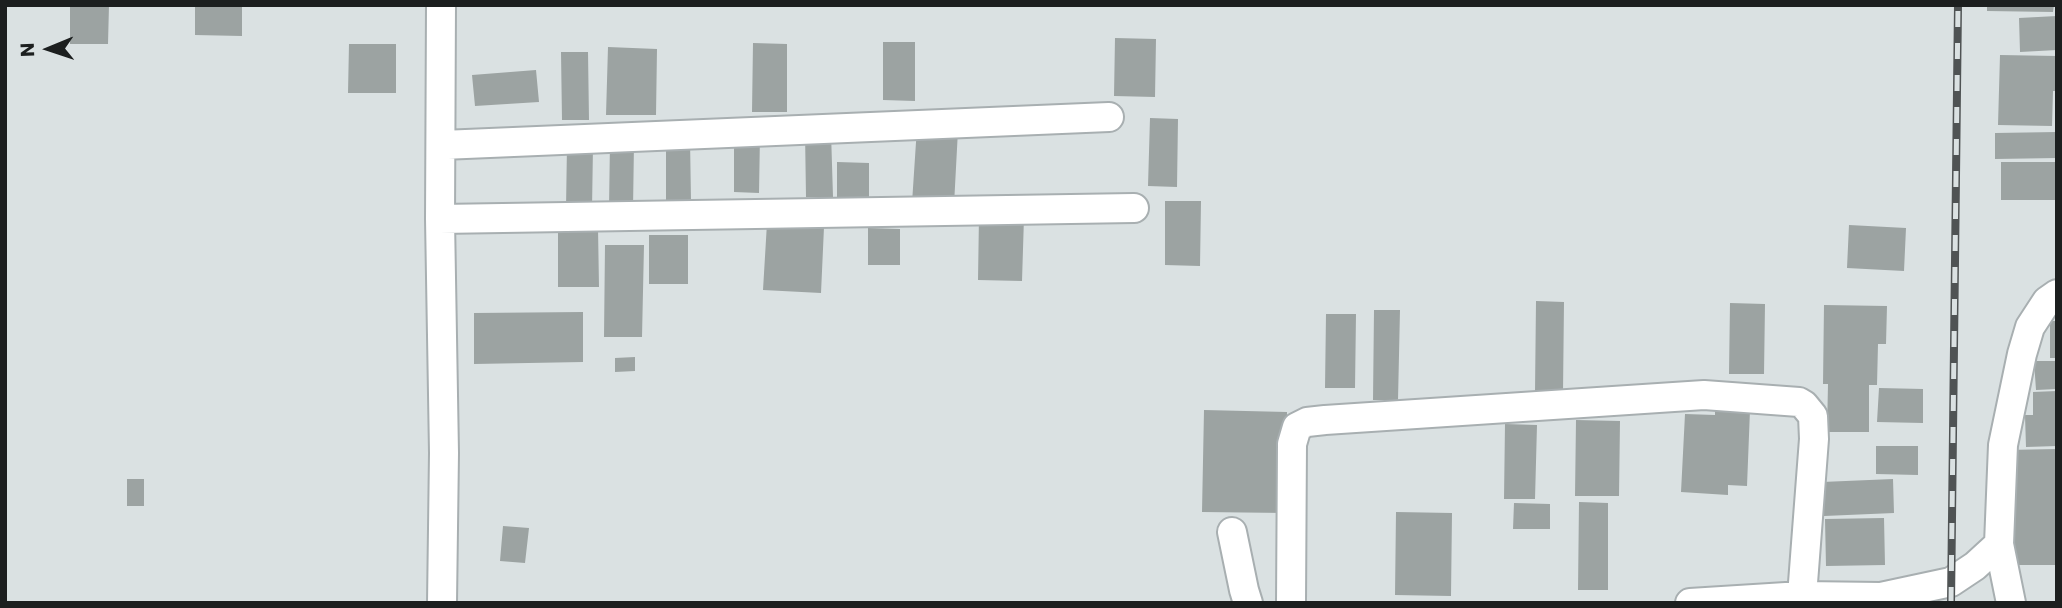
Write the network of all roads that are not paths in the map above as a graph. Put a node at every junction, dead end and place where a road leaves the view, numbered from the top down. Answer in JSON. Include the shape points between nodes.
{"nodes":[{"id":1,"x":441,"y":5,"type":"edge"},
{"id":2,"x":1108,"y":117,"type":"dead end"},
{"id":3,"x":442,"y":145,"type":"junction"},
{"id":4,"x":1133,"y":208,"type":"dead end"},
{"id":5,"x":440,"y":219,"type":"junction"},
{"id":6,"x":2057,"y":294,"type":"edge"},
{"id":7,"x":1232,"y":532,"type":"dead end"},
{"id":8,"x":1999,"y":544,"type":"junction"},
{"id":9,"x":1802,"y":596,"type":"junction"},
{"id":10,"x":442,"y":603,"type":"edge"},
{"id":11,"x":1248,"y":603,"type":"edge"},
{"id":12,"x":1291,"y":603,"type":"edge"},
{"id":13,"x":1690,"y":603,"type":"edge"},
{"id":14,"x":2011,"y":603,"type":"edge"}],
"edges":[{"from":1,"to":3,"type":"street"},
{"from":2,"to":3,"type":"street"},
{"from":3,"to":5,"type":"street"},
{"from":4,"to":5,"type":"street"},
{"from":5,"to":10,"type":"street"},
{"from":6,"to":8,"type":"street","via":[[2030,327],[2022,354],[2003,445]]},
{"from":7,"to":11,"type":"street"},
{"from":8,"to":9,"type":"street","via":[[1951,582],[1881,597]]},
{"from":8,"to":14,"type":"street"},
{"from":9,"to":12,"type":"street","via":[[1813,416],[1799,402],[1704,395],[1325,420],[1297,427],[1292,444]]},
{"from":9,"to":13,"type":"street"}]}
